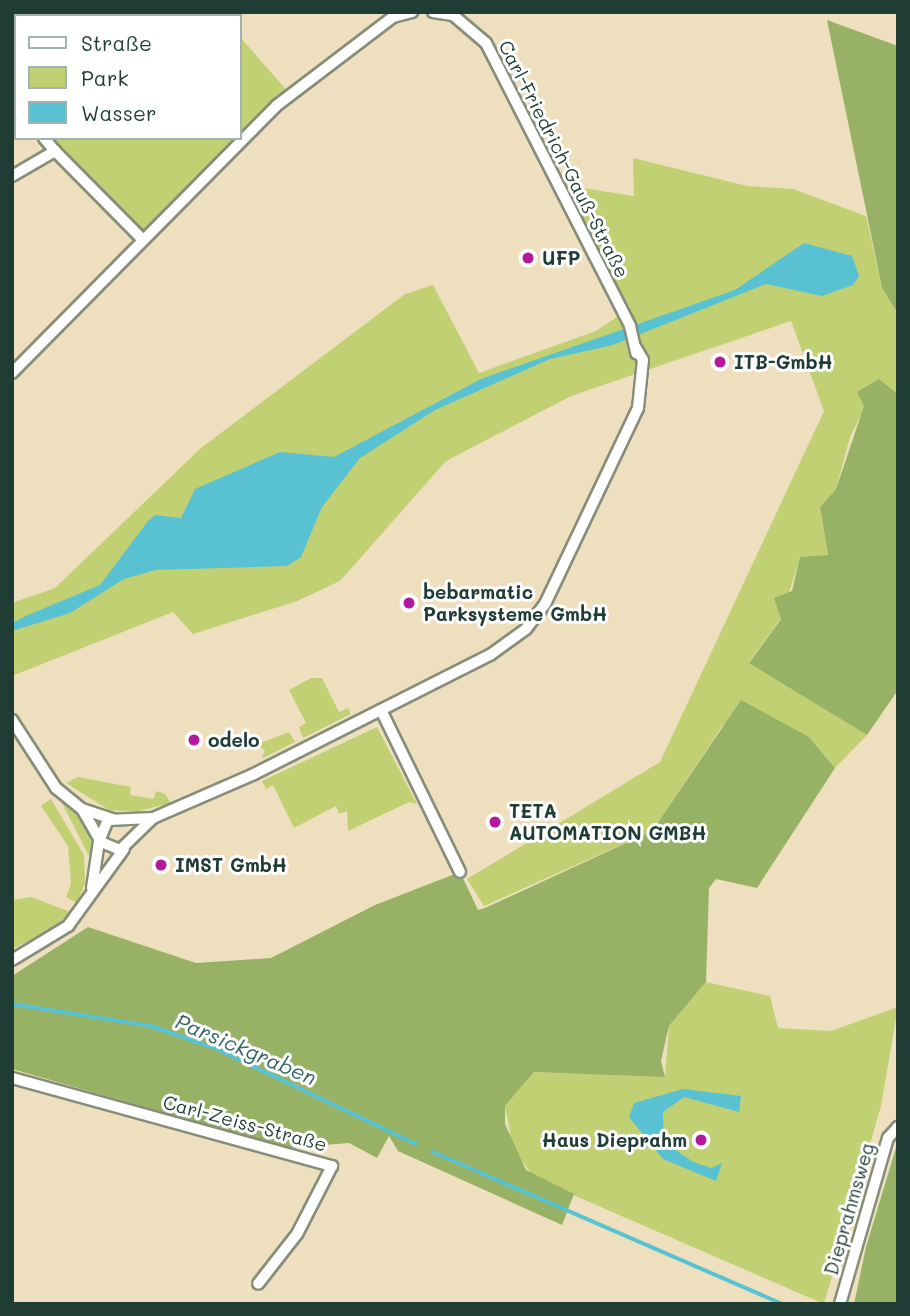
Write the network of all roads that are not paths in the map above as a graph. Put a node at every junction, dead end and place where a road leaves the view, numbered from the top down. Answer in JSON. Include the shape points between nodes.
{"nodes":[{"id":1,"x":412,"y":12,"type":"edge"},
{"id":2,"x":433,"y":12,"type":"edge"},
{"id":3,"x":453,"y":14,"type":"edge"},
{"id":4,"x":46,"y":140,"type":"edge"},
{"id":5,"x":242,"y":140,"type":"edge"},
{"id":6,"x":242,"y":140,"type":"edge"},
{"id":7,"x":55,"y":151,"type":"junction"},
{"id":8,"x":12,"y":176,"type":"edge"},
{"id":9,"x":142,"y":239,"type":"junction"},
{"id":10,"x":12,"y":373,"type":"edge"},
{"id":11,"x":381,"y":710,"type":"junction"},
{"id":12,"x":12,"y":720,"type":"edge"},
{"id":13,"x":82,"y":809,"type":"junction"},
{"id":14,"x":153,"y":818,"type":"junction"},
{"id":15,"x":117,"y":820,"type":"junction"},
{"id":16,"x":99,"y":839,"type":"junction"},
{"id":17,"x":127,"y":845,"type":"junction"},
{"id":18,"x":460,"y":872,"type":"dead end"},
{"id":19,"x":86,"y":905,"type":"junction"},
{"id":20,"x":12,"y":960,"type":"edge"},
{"id":21,"x":12,"y":1078,"type":"edge"},
{"id":22,"x":897,"y":1127,"type":"edge"},
{"id":23,"x":257,"y":1284,"type":"dead end"},
{"id":24,"x":840,"y":1304,"type":"edge"}],
"edges":[{"from":1,"to":6,"type":"street","via":[[393,17],[276,106]]},
{"from":2,"to":3,"type":"street","name":"Carl-Friedrich-Gauß-Straße"},
{"from":3,"to":11,"type":"street","name":"Carl-Friedrich-Gauß-Straße","via":[[486,43],[643,360],[638,408],[545,604],[509,643]]},
{"from":4,"to":7,"type":"street"},
{"from":5,"to":9,"type":"street"},
{"from":7,"to":8,"type":"street"},
{"from":7,"to":9,"type":"street"},
{"from":9,"to":10,"type":"street"},
{"from":11,"to":14,"type":"street","name":"Carl-Friedrich-Gauß-Straße"},
{"from":11,"to":18,"type":"street"},
{"from":12,"to":13,"type":"street","name":"Carl-Friedrich-Gauß-Straße","via":[[57,788]]},
{"from":13,"to":15,"type":"street","name":"Carl-Friedrich-Gauß-Straße"},
{"from":13,"to":16,"type":"street","name":"Carl-Friedrich-Gauß-Straße"},
{"from":14,"to":15,"type":"street","name":"Carl-Friedrich-Gauß-Straße"},
{"from":14,"to":17,"type":"street","name":"Carl-Friedrich-Gauß-Straße"},
{"from":15,"to":16,"type":"street"},
{"from":15,"to":17,"type":"street"},
{"from":16,"to":17,"type":"street","via":[[111,851]]},
{"from":16,"to":19,"type":"street"},
{"from":17,"to":19,"type":"street","name":"Carl-Friedrich-Gauß-Straße"},
{"from":19,"to":20,"type":"street","name":"Carl-Friedrich-Gauß-Straße","via":[[68,926]]},
{"from":21,"to":23,"type":"street","name":"Carl-Zeiss-Straße","via":[[332,1166],[297,1234]]},
{"from":22,"to":24,"type":"street","name":"Dieprahmsweg"}]}
